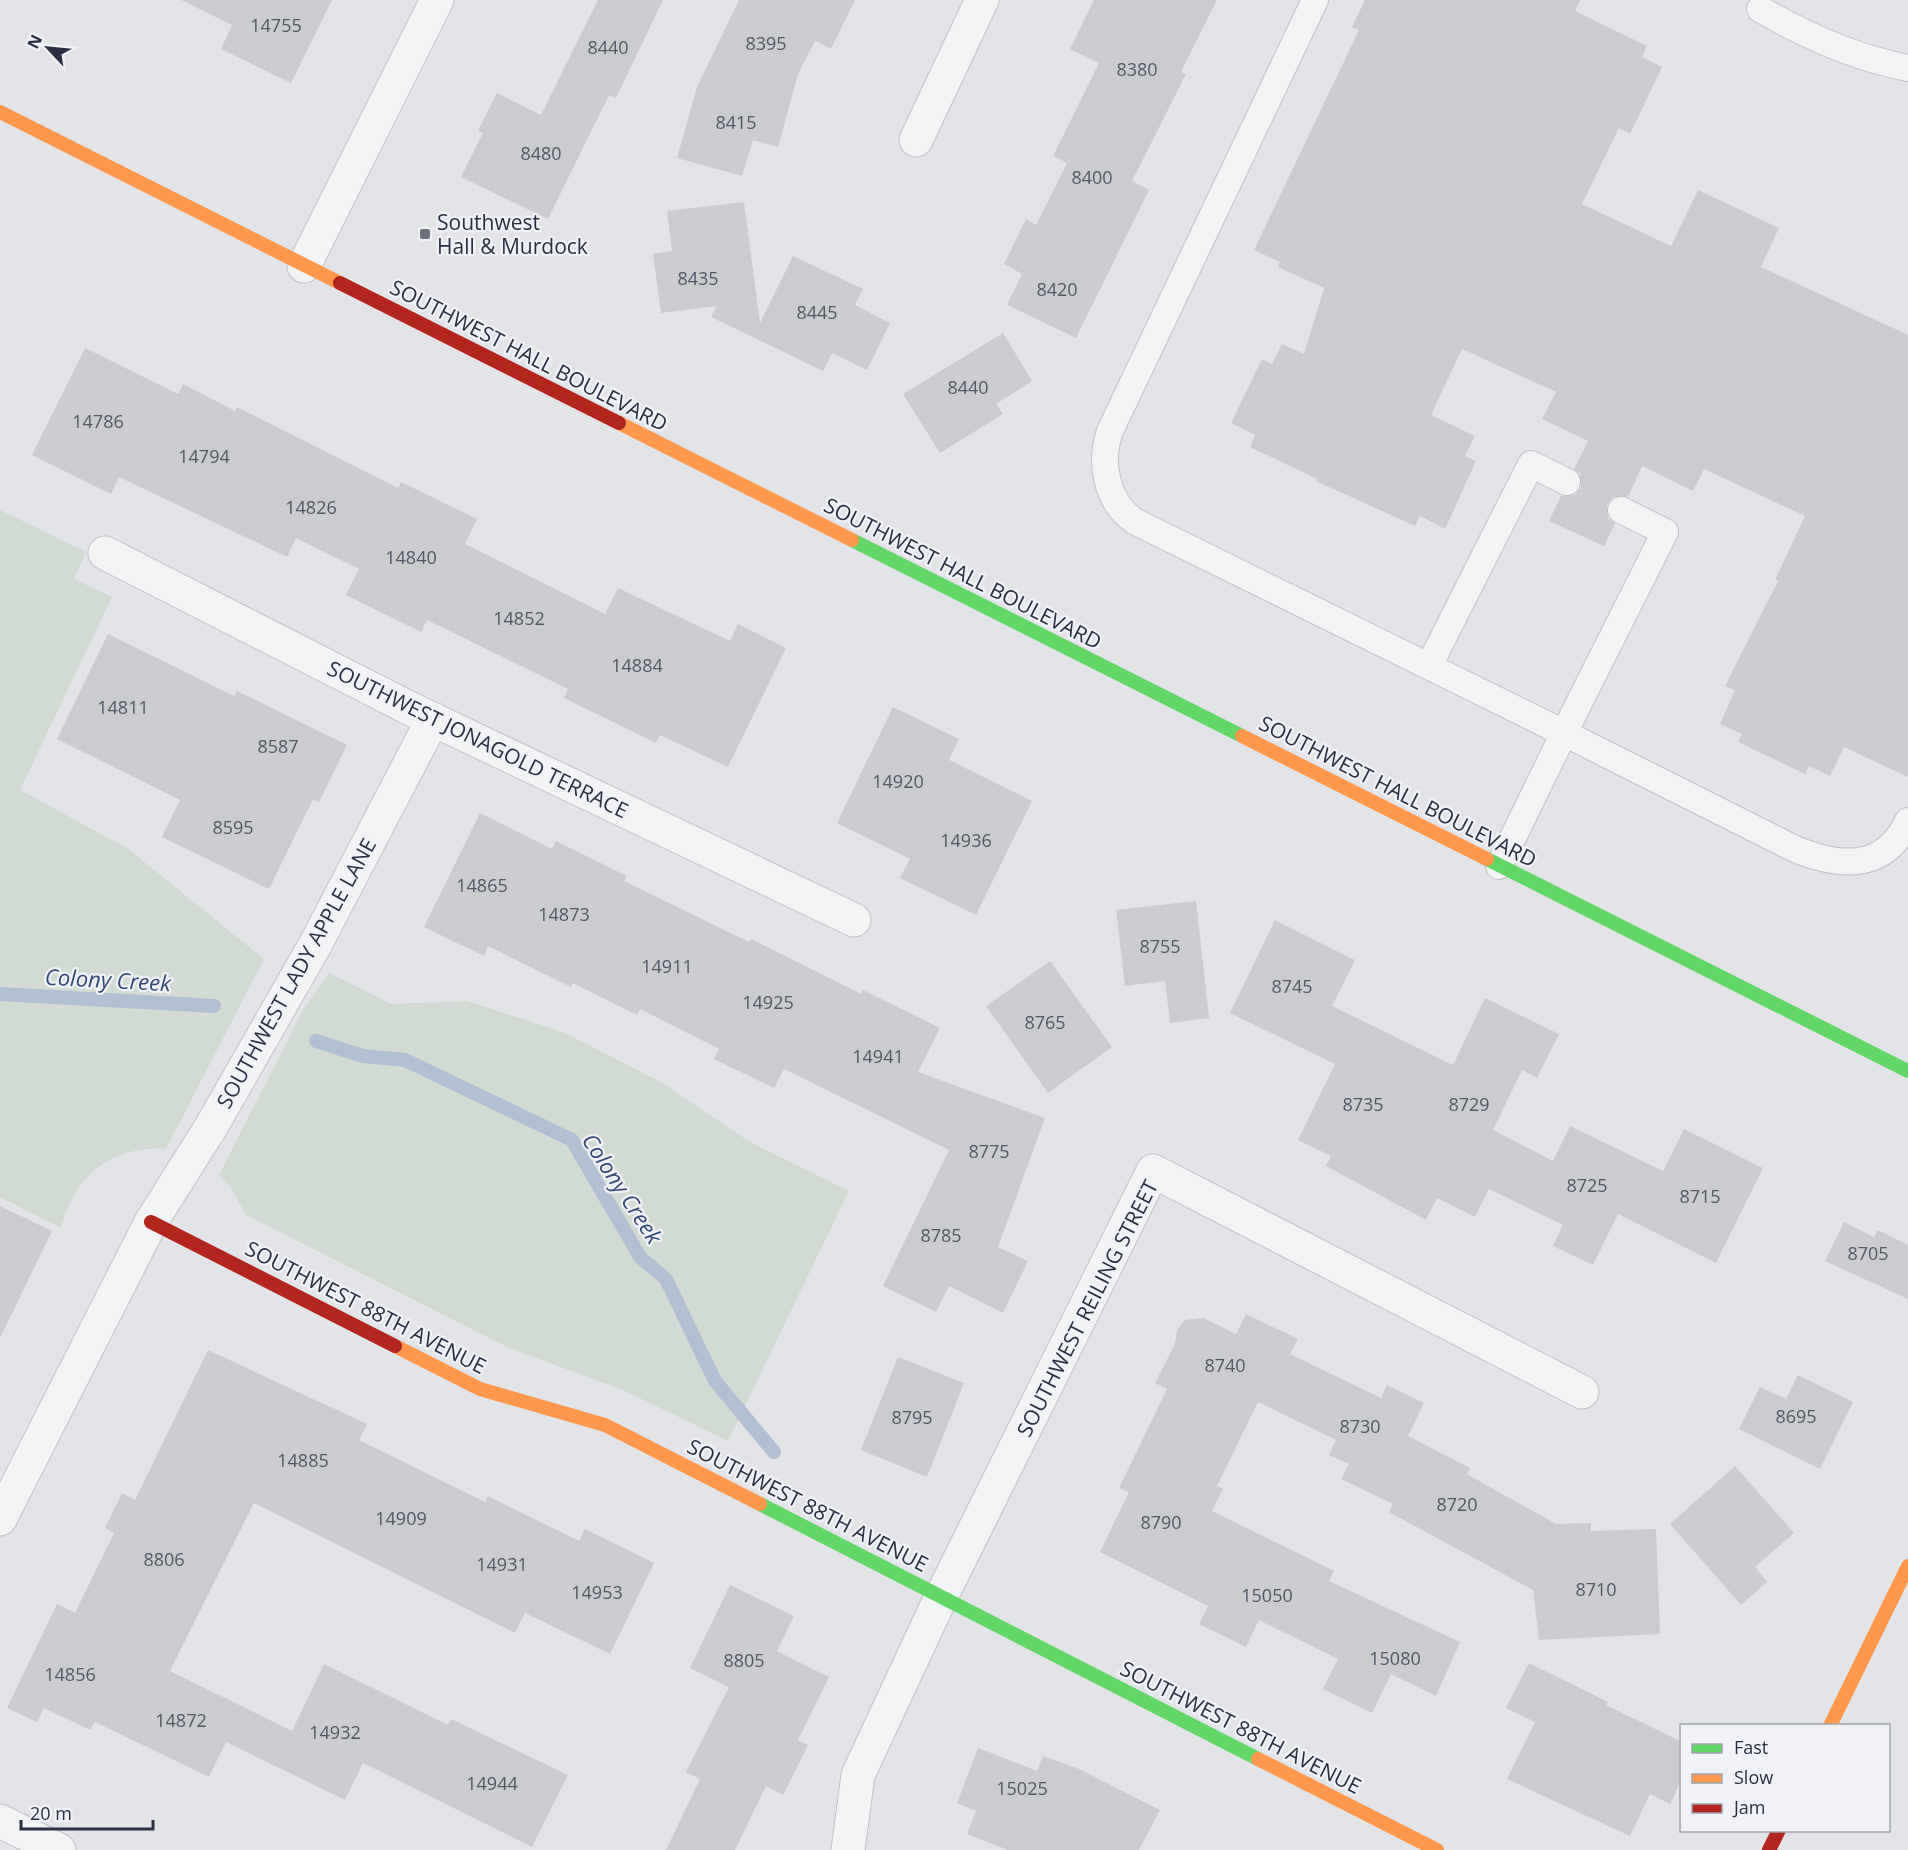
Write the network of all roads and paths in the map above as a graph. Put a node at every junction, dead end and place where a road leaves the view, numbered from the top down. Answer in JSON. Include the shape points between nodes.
{"nodes":[{"id":1,"x":437,"y":0,"type":"edge"},
{"id":2,"x":982,"y":0,"type":"edge"},
{"id":3,"x":1315,"y":0,"type":"edge"},
{"id":4,"x":1757,"y":3,"type":"edge"},
{"id":5,"x":1908,"y":68,"type":"edge"},
{"id":6,"x":0,"y":112,"type":"edge"},
{"id":7,"x":916,"y":140,"type":"dead end"},
{"id":8,"x":304,"y":266,"type":"junction"},
{"id":9,"x":1567,"y":482,"type":"dead end"},
{"id":10,"x":1621,"y":510,"type":"dead end"},
{"id":11,"x":105,"y":553,"type":"dead end"},
{"id":12,"x":1429,"y":666,"type":"junction"},
{"id":13,"x":433,"y":719,"type":"junction"},
{"id":14,"x":1564,"y":733,"type":"junction"},
{"id":15,"x":1908,"y":821,"type":"edge"},
{"id":16,"x":1499,"y":866,"type":"junction"},
{"id":17,"x":854,"y":920,"type":"dead end"},
{"id":18,"x":1908,"y":1071,"type":"edge"},
{"id":19,"x":151,"y":1222,"type":"junction"},
{"id":20,"x":1582,"y":1392,"type":"dead end"},
{"id":21,"x":0,"y":1519,"type":"edge"},
{"id":22,"x":1908,"y":1566,"type":"edge"},
{"id":23,"x":941,"y":1597,"type":"junction"},
{"id":24,"x":1830,"y":1724,"type":"edge"},
{"id":25,"x":0,"y":1821,"type":"edge"},
{"id":26,"x":1778,"y":1832,"type":"edge"},
{"id":27,"x":59,"y":1850,"type":"edge"},
{"id":28,"x":848,"y":1850,"type":"edge"},
{"id":29,"x":1437,"y":1850,"type":"edge"},
{"id":30,"x":1769,"y":1850,"type":"edge"}],
"edges":[{"from":1,"to":8,"type":"street"},
{"from":2,"to":7,"type":"street"},
{"from":3,"to":12,"type":"lane","via":[[1110,431],[1104,448],[1105,473],[1122,513],[1134,521]]},
{"from":4,"to":5,"type":"lane","via":[[1813,38]]},
{"from":6,"to":8,"type":"main road","name":"SOUTHWEST HALL BOULEVARD"},
{"from":8,"to":16,"type":"main road","name":"SOUTHWEST HALL BOULEVARD"},
{"from":9,"to":12,"type":"lane","via":[[1531,464]]},
{"from":10,"to":14,"type":"lane","via":[[1665,532]]},
{"from":11,"to":13,"type":"street","name":"SOUTHWEST JONAGOLD TERRACE"},
{"from":12,"to":14,"type":"lane"},
{"from":13,"to":17,"type":"street","name":"SOUTHWEST JONAGOLD TERRACE"},
{"from":13,"to":19,"type":"street","name":"SOUTHWEST LADY APPLE LANE","via":[[315,945],[211,1127]]},
{"from":14,"to":15,"type":"lane","via":[[1823,861],[1868,860],[1888,848]]},
{"from":14,"to":16,"type":"lane"},
{"from":16,"to":18,"type":"main road","name":"SOUTHWEST HALL BOULEVARD"},
{"from":19,"to":21,"type":"street","name":"SOUTHWEST LADY APPLE LANE"},
{"from":19,"to":23,"type":"main road","name":"SOUTHWEST 88TH AVENUE","via":[[480,1389],[605,1425]]},
{"from":20,"to":23,"type":"street","name":"SOUTHWEST REILING STREET","via":[[1154,1171]]},
{"from":22,"to":24,"type":"main road"},
{"from":23,"to":28,"type":"street","name":"SOUTHWEST REILING STREET","via":[[858,1775]]},
{"from":23,"to":29,"type":"main road","name":"SOUTHWEST 88TH AVENUE"},
{"from":25,"to":27,"type":"street"},
{"from":26,"to":30,"type":"main road"}]}
